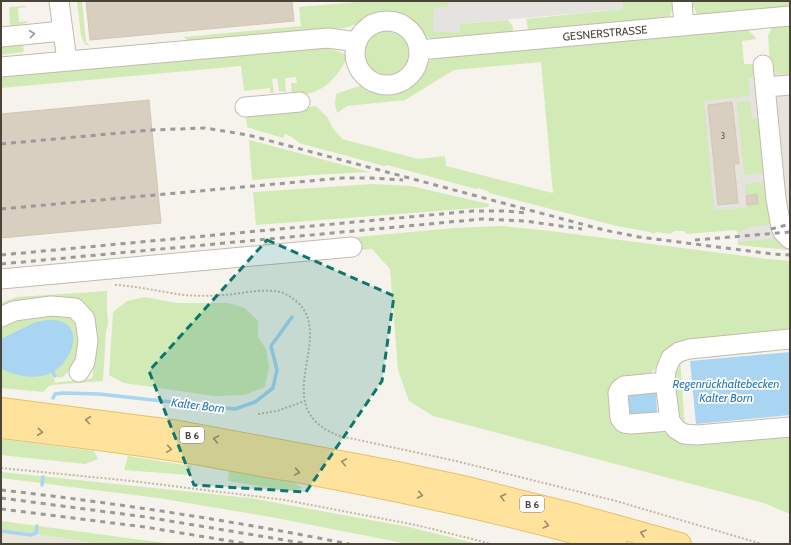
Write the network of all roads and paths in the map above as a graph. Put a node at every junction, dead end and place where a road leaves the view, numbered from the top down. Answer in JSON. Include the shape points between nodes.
{"nodes":[{"id":1,"x":59,"y":1,"type":"edge"},
{"id":2,"x":682,"y":1,"type":"edge"},
{"id":3,"x":790,"y":16,"type":"edge"},
{"id":4,"x":684,"y":26,"type":"junction"},
{"id":5,"x":63,"y":31,"type":"junction"},
{"id":6,"x":1,"y":37,"type":"edge"},
{"id":7,"x":356,"y":42,"type":"junction"},
{"id":8,"x":419,"y":50,"type":"junction"},
{"id":9,"x":67,"y":61,"type":"junction"},
{"id":10,"x":763,"y":65,"type":"dead end"},
{"id":11,"x":1,"y":66,"type":"edge"},
{"id":12,"x":790,"y":85,"type":"edge"},
{"id":13,"x":766,"y":87,"type":"junction"},
{"id":14,"x":300,"y":102,"type":"dead end"},
{"id":15,"x":246,"y":107,"type":"dead end"},
{"id":16,"x":783,"y":198,"type":"edge"},
{"id":17,"x":790,"y":239,"type":"edge"},
{"id":18,"x":352,"y":247,"type":"dead end"},
{"id":19,"x":1,"y":279,"type":"edge"},
{"id":20,"x":112,"y":285,"type":"dead end"},
{"id":21,"x":1,"y":316,"type":"edge"},
{"id":22,"x":790,"y":339,"type":"edge"},
{"id":23,"x":79,"y":372,"type":"dead end"},
{"id":24,"x":665,"y":382,"type":"junction"},
{"id":25,"x":305,"y":401,"type":"junction"},
{"id":26,"x":1,"y":409,"type":"edge"},
{"id":27,"x":258,"y":414,"type":"dead end"},
{"id":28,"x":670,"y":421,"type":"junction"},
{"id":29,"x":1,"y":427,"type":"edge"},
{"id":30,"x":790,"y":427,"type":"edge"},
{"id":31,"x":1,"y":468,"type":"edge"},
{"id":32,"x":382,"y":478,"type":"junction"},
{"id":33,"x":492,"y":544,"type":"edge"},
{"id":34,"x":616,"y":544,"type":"edge"},
{"id":35,"x":680,"y":544,"type":"edge"},
{"id":36,"x":762,"y":544,"type":"edge"}],
"edges":[{"from":1,"to":5,"type":"lane"},
{"from":2,"to":4,"type":"lane"},
{"from":3,"to":4,"type":"lane","name":"GESNERSTRASSE"},
{"from":4,"to":8,"type":"lane","name":"GESNERSTRASSE"},
{"from":6,"to":5,"type":"lane","one_way":true},
{"from":5,"to":9,"type":"lane"},
{"from":7,"to":8,"type":"lane","via":[[369,26],[388,20],[397,22],[411,31]]},
{"from":7,"to":8,"type":"lane","via":[[358,68],[365,77],[380,84],[396,84],[409,76],[417,65]]},
{"from":7,"to":9,"type":"lane","via":[[328,38]]},
{"from":9,"to":11,"type":"lane"},
{"from":10,"to":13,"type":"lane"},
{"from":12,"to":13,"type":"lane"},
{"from":13,"to":16,"type":"lane"},
{"from":14,"to":15,"type":"lane"},
{"from":16,"to":17,"type":"lane","via":[[781,227]]},
{"from":18,"to":19,"type":"lane"},
{"from":20,"to":25,"type":"path","via":[[198,296],[260,291],[275,291],[289,295],[307,313],[310,325],[311,336],[303,392]]},
{"from":21,"to":23,"type":"lane","via":[[14,311],[51,306],[75,308],[85,319],[88,341],[85,362]]},
{"from":22,"to":24,"type":"lane","via":[[679,352],[671,358]]},
{"from":24,"to":28,"type":"lane"},
{"from":24,"to":28,"type":"lane","via":[[624,386],[620,389],[620,418],[624,423],[631,424]]},
{"from":25,"to":27,"type":"path","via":[[277,411]]},
{"from":25,"to":36,"type":"path","via":[[316,423],[340,436],[456,461],[616,501]]},
{"from":32,"to":26,"type":"main road","number":"B 6","one_way":true,"via":[[179,432]]},
{"from":28,"to":30,"type":"lane","via":[[684,434],[697,435]]},
{"from":29,"to":32,"type":"main road","number":"B 6","one_way":true},
{"from":31,"to":33,"type":"path","via":[[285,500],[416,525]]},
{"from":32,"to":34,"type":"main road","number":"B 6","one_way":true,"via":[[461,504]]},
{"from":35,"to":32,"type":"main road","number":"B 6","one_way":true,"via":[[463,487]]}]}
